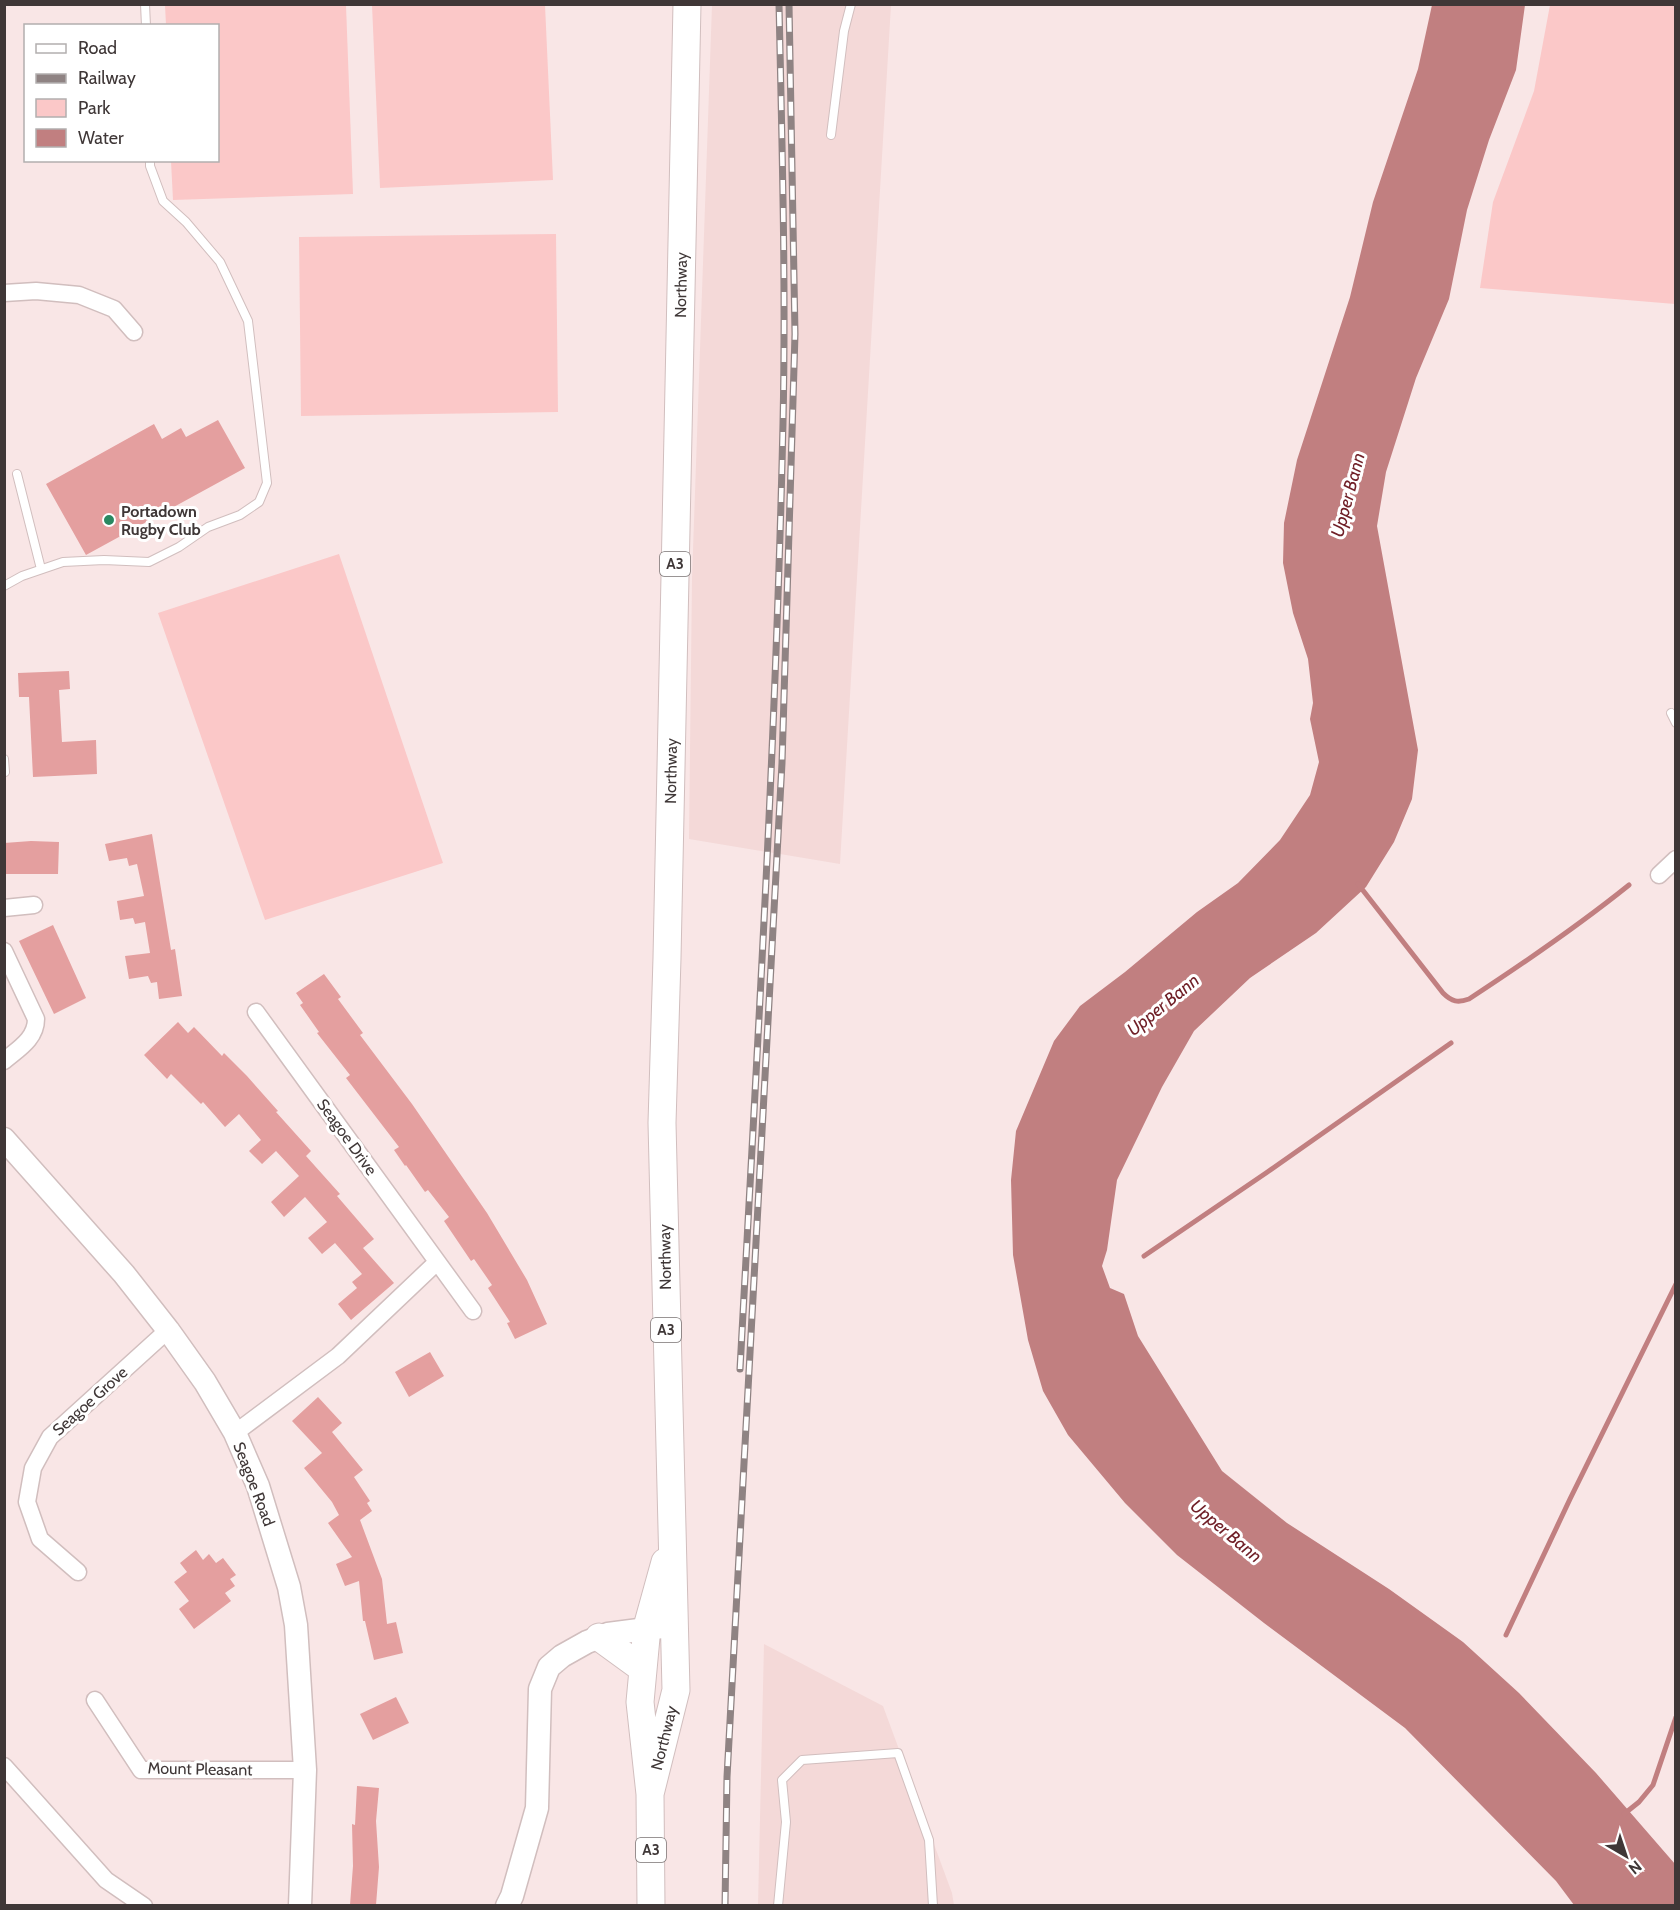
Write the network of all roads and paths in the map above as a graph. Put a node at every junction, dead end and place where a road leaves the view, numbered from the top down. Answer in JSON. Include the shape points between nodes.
{"nodes":[{"id":1,"x":145,"y":4,"type":"edge"},
{"id":2,"x":687,"y":4,"type":"edge"},
{"id":3,"x":851,"y":4,"type":"edge"},
{"id":4,"x":146,"y":24,"type":"edge"},
{"id":5,"x":831,"y":135,"type":"dead end"},
{"id":6,"x":150,"y":162,"type":"edge"},
{"id":7,"x":4,"y":293,"type":"edge"},
{"id":8,"x":134,"y":332,"type":"dead end"},
{"id":9,"x":17,"y":474,"type":"dead end"},
{"id":10,"x":41,"y":569,"type":"junction"},
{"id":11,"x":4,"y":586,"type":"edge"},
{"id":12,"x":1671,"y":713,"type":"dead end"},
{"id":13,"x":1676,"y":723,"type":"edge"},
{"id":14,"x":4,"y":759,"type":"edge"},
{"id":15,"x":5,"y":772,"type":"edge"},
{"id":16,"x":1676,"y":859,"type":"edge"},
{"id":17,"x":1659,"y":874,"type":"dead end"},
{"id":18,"x":34,"y":905,"type":"dead end"},
{"id":19,"x":4,"y":908,"type":"edge"},
{"id":20,"x":4,"y":951,"type":"edge"},
{"id":21,"x":256,"y":1012,"type":"dead end"},
{"id":22,"x":4,"y":1061,"type":"edge"},
{"id":23,"x":7,"y":1147,"type":"edge"},
{"id":24,"x":437,"y":1262,"type":"junction"},
{"id":25,"x":472,"y":1311,"type":"dead end"},
{"id":26,"x":168,"y":1330,"type":"junction"},
{"id":27,"x":235,"y":1433,"type":"junction"},
{"id":28,"x":672,"y":1537,"type":"junction"},
{"id":29,"x":78,"y":1572,"type":"dead end"},
{"id":30,"x":662,"y":1627,"type":"junction"},
{"id":31,"x":599,"y":1637,"type":"junction"},
{"id":32,"x":643,"y":1669,"type":"junction"},
{"id":33,"x":95,"y":1700,"type":"dead end"},
{"id":34,"x":4,"y":1766,"type":"edge"},
{"id":35,"x":305,"y":1770,"type":"junction"},
{"id":36,"x":650,"y":1794,"type":"junction"},
{"id":37,"x":144,"y":1905,"type":"edge"},
{"id":38,"x":300,"y":1905,"type":"edge"},
{"id":39,"x":507,"y":1905,"type":"edge"},
{"id":40,"x":651,"y":1905,"type":"edge"},
{"id":41,"x":778,"y":1905,"type":"edge"},
{"id":42,"x":933,"y":1905,"type":"edge"}],
"edges":[{"from":1,"to":4,"type":"lane"},
{"from":2,"to":28,"type":"highway","name":"Northway","number":"A3","via":[[662,1123]]},
{"from":3,"to":5,"type":"lane"},
{"from":6,"to":10,"type":"lane","via":[[163,201],[220,262],[248,321],[267,483],[259,502],[240,515],[208,527],[149,562],[63,562]]},
{"from":7,"to":8,"type":"street","via":[[79,295],[114,309]]},
{"from":9,"to":10,"type":"lane"},
{"from":10,"to":11,"type":"lane"},
{"from":12,"to":13,"type":"lane"},
{"from":14,"to":15,"type":"lane"},
{"from":16,"to":17,"type":"street"},
{"from":18,"to":19,"type":"street"},
{"from":20,"to":22,"type":"street","via":[[36,1019],[32,1035]]},
{"from":21,"to":24,"type":"street","name":"Seagoe Drive"},
{"from":23,"to":26,"type":"main road","name":"Seagoe Road","via":[[124,1274]]},
{"from":24,"to":25,"type":"street","name":"Seagoe Drive"},
{"from":24,"to":27,"type":"street","via":[[338,1356]]},
{"from":26,"to":27,"type":"main road","name":"Seagoe Road"},
{"from":26,"to":29,"type":"street","name":"Seagoe Grove","via":[[50,1437],[33,1468],[27,1502],[40,1539]]},
{"from":27,"to":35,"type":"main road","name":"Seagoe Road","via":[[258,1486],[289,1587],[296,1625]]},
{"from":28,"to":30,"type":"highway","name":"Northway","number":"A3"},
{"from":28,"to":30,"type":"highway","name":"Northway","number":"A3","via":[[674,1566],[669,1609]]},
{"from":30,"to":31,"type":"main road"},
{"from":30,"to":32,"type":"highway","name":"Northway","number":"A3"},
{"from":30,"to":36,"type":"highway","name":"Northway","number":"A3","via":[[675,1690]]},
{"from":31,"to":32,"type":"highway"},
{"from":31,"to":39,"type":"main road","via":[[549,1667],[540,1689],[537,1808]]},
{"from":32,"to":36,"type":"highway","name":"Northway","number":"A3","via":[[640,1702]]},
{"from":33,"to":35,"type":"street","name":"Mount Pleasant","via":[[141,1770]]},
{"from":34,"to":37,"type":"street","via":[[106,1880]]},
{"from":35,"to":38,"type":"main road","name":"Seagoe Road"},
{"from":36,"to":40,"type":"highway","name":"Northway","number":"A3"},
{"from":41,"to":42,"type":"lane","via":[[786,1822],[782,1779],[802,1760],[898,1754],[929,1840]]}]}
